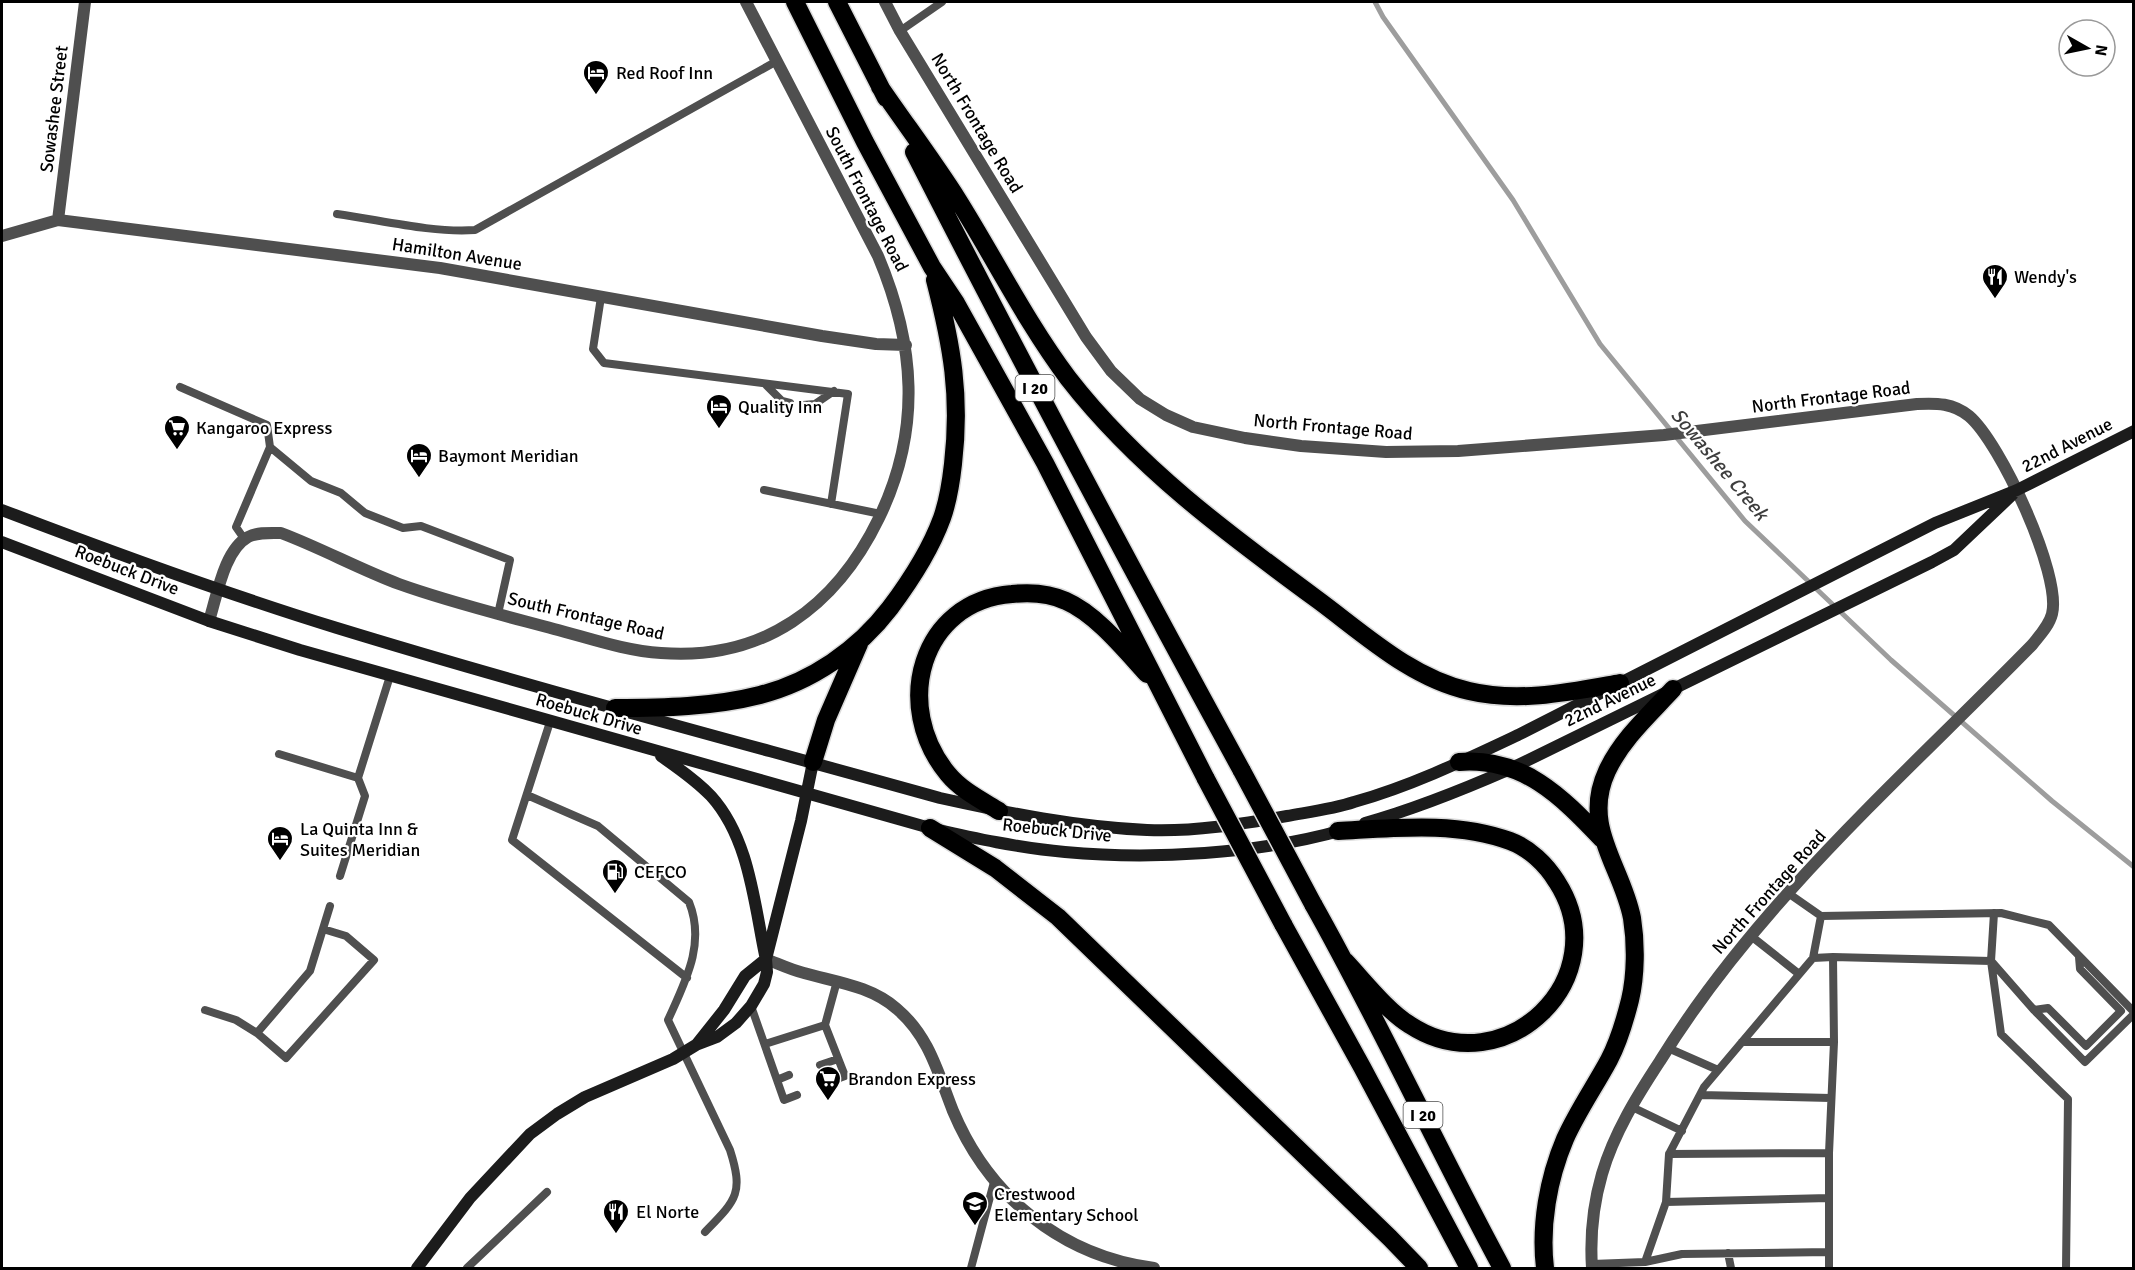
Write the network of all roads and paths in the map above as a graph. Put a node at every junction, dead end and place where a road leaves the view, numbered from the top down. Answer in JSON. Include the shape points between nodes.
{"nodes":[{"id":1,"x":85,"y":2,"type":"edge"},
{"id":2,"x":746,"y":2,"type":"edge"},
{"id":3,"x":795,"y":2,"type":"edge"},
{"id":4,"x":837,"y":2,"type":"edge"},
{"id":5,"x":885,"y":2,"type":"edge"},
{"id":6,"x":942,"y":2,"type":"edge"},
{"id":7,"x":900,"y":31,"type":"junction"},
{"id":8,"x":777,"y":61,"type":"junction"},
{"id":9,"x":880,"y":87,"type":"junction"},
{"id":10,"x":337,"y":214,"type":"dead end"},
{"id":11,"x":58,"y":220,"type":"junction"},
{"id":12,"x":2,"y":236,"type":"edge"},
{"id":13,"x":932,"y":267,"type":"junction"},
{"id":14,"x":602,"y":297,"type":"junction"},
{"id":15,"x":906,"y":345,"type":"junction"},
{"id":16,"x":766,"y":385,"type":"junction"},
{"id":17,"x":180,"y":387,"type":"dead end"},
{"id":18,"x":834,"y":391,"type":"junction"},
{"id":19,"x":790,"y":404,"type":"dead end"},
{"id":20,"x":802,"y":405,"type":"dead end"},
{"id":21,"x":2133,"y":431,"type":"edge"},
{"id":22,"x":270,"y":447,"type":"junction"},
{"id":23,"x":764,"y":490,"type":"dead end"},
{"id":24,"x":2017,"y":490,"type":"junction"},
{"id":25,"x":831,"y":504,"type":"junction"},
{"id":26,"x":2,"y":510,"type":"edge"},
{"id":27,"x":881,"y":514,"type":"junction"},
{"id":28,"x":245,"y":540,"type":"junction"},
{"id":29,"x":2,"y":542,"type":"edge"},
{"id":30,"x":219,"y":589,"type":"junction"},
{"id":31,"x":498,"y":614,"type":"junction"},
{"id":32,"x":209,"y":621,"type":"junction"},
{"id":33,"x":860,"y":642,"type":"junction"},
{"id":34,"x":390,"y":676,"type":"junction"},
{"id":35,"x":1620,"y":684,"type":"junction"},
{"id":36,"x":1162,"y":689,"type":"junction"},
{"id":37,"x":1673,"y":690,"type":"junction"},
{"id":38,"x":615,"y":708,"type":"junction"},
{"id":39,"x":550,"y":722,"type":"junction"},
{"id":40,"x":654,"y":751,"type":"junction"},
{"id":41,"x":279,"y":754,"type":"dead end"},
{"id":42,"x":813,"y":762,"type":"junction"},
{"id":43,"x":1459,"y":762,"type":"junction"},
{"id":44,"x":1510,"y":769,"type":"junction"},
{"id":45,"x":358,"y":778,"type":"junction"},
{"id":46,"x":807,"y":793,"type":"junction"},
{"id":47,"x":527,"y":795,"type":"junction"},
{"id":48,"x":999,"y":811,"type":"junction"},
{"id":49,"x":930,"y":828,"type":"junction"},
{"id":50,"x":1179,"y":830,"type":"joint"},
{"id":51,"x":1338,"y":831,"type":"junction"},
{"id":52,"x":1602,"y":839,"type":"junction"},
{"id":53,"x":1182,"y":854,"type":"joint"},
{"id":54,"x":340,"y":876,"type":"dead end"},
{"id":55,"x":1788,"y":893,"type":"junction"},
{"id":56,"x":330,"y":906,"type":"dead end"},
{"id":57,"x":1994,"y":913,"type":"junction"},
{"id":58,"x":1821,"y":916,"type":"junction"},
{"id":59,"x":323,"y":929,"type":"junction"},
{"id":60,"x":1751,"y":936,"type":"junction"},
{"id":61,"x":1833,"y":957,"type":"junction"},
{"id":62,"x":2079,"y":957,"type":"junction"},
{"id":63,"x":1813,"y":958,"type":"junction"},
{"id":64,"x":766,"y":959,"type":"junction"},
{"id":65,"x":1346,"y":961,"type":"junction"},
{"id":66,"x":1991,"y":961,"type":"junction"},
{"id":67,"x":1799,"y":974,"type":"junction"},
{"id":68,"x":687,"y":978,"type":"junction"},
{"id":69,"x":837,"y":981,"type":"junction"},
{"id":70,"x":751,"y":1006,"type":"junction"},
{"id":71,"x":205,"y":1010,"type":"dead end"},
{"id":72,"x":2034,"y":1010,"type":"junction"},
{"id":73,"x":2133,"y":1013,"type":"edge"},
{"id":74,"x":825,"y":1025,"type":"junction"},
{"id":75,"x":257,"y":1033,"type":"junction"},
{"id":76,"x":1742,"y":1042,"type":"junction"},
{"id":77,"x":1833,"y":1042,"type":"junction"},
{"id":78,"x":765,"y":1044,"type":"junction"},
{"id":79,"x":696,"y":1045,"type":"junction"},
{"id":80,"x":1668,"y":1048,"type":"junction"},
{"id":81,"x":683,"y":1053,"type":"junction"},
{"id":82,"x":838,"y":1059,"type":"junction"},
{"id":83,"x":820,"y":1065,"type":"dead end"},
{"id":84,"x":1718,"y":1071,"type":"junction"},
{"id":85,"x":789,"y":1075,"type":"dead end"},
{"id":86,"x":777,"y":1080,"type":"junction"},
{"id":87,"x":826,"y":1083,"type":"dead end"},
{"id":88,"x":797,"y":1095,"type":"dead end"},
{"id":89,"x":1700,"y":1095,"type":"junction"},
{"id":90,"x":1831,"y":1098,"type":"junction"},
{"id":91,"x":1632,"y":1107,"type":"junction"},
{"id":92,"x":1682,"y":1131,"type":"junction"},
{"id":93,"x":1829,"y":1153,"type":"junction"},
{"id":94,"x":1670,"y":1155,"type":"junction"},
{"id":95,"x":994,"y":1182,"type":"junction"},
{"id":96,"x":546,"y":1192,"type":"dead end"},
{"id":97,"x":1829,"y":1198,"type":"junction"},
{"id":98,"x":1666,"y":1202,"type":"junction"},
{"id":99,"x":705,"y":1232,"type":"dead end"},
{"id":100,"x":1829,"y":1252,"type":"junction"},
{"id":101,"x":1728,"y":1253,"type":"junction"},
{"id":102,"x":1645,"y":1262,"type":"junction"},
{"id":103,"x":1118,"y":1265,"type":"edge"},
{"id":104,"x":1592,"y":1266,"type":"edge"},
{"id":105,"x":1629,"y":1266,"type":"edge"},
{"id":106,"x":417,"y":1269,"type":"edge"},
{"id":107,"x":467,"y":1269,"type":"edge"},
{"id":108,"x":971,"y":1269,"type":"edge"},
{"id":109,"x":1154,"y":1269,"type":"edge"},
{"id":110,"x":1419,"y":1269,"type":"edge"},
{"id":111,"x":1469,"y":1269,"type":"edge"},
{"id":112,"x":1502,"y":1269,"type":"edge"},
{"id":113,"x":1545,"y":1269,"type":"edge"},
{"id":114,"x":1731,"y":1269,"type":"edge"},
{"id":115,"x":1829,"y":1269,"type":"edge"},
{"id":116,"x":2066,"y":1269,"type":"edge"}],
"edges":[{"from":1,"to":11,"type":"street","name":"Sowashee Street"},
{"from":2,"to":8,"type":"street","name":"South Frontage Road"},
{"from":3,"to":13,"type":"highway","number":"I 20"},
{"from":4,"to":9,"type":"highway","number":"I 20"},
{"from":5,"to":7,"type":"street","name":"North Frontage Road"},
{"from":6,"to":7,"type":"lane"},
{"from":7,"to":24,"type":"street","name":"North Frontage Road","via":[[1086,337],[1140,399],[1193,427],[1301,446],[1386,452],[1458,451],[1664,435],[1939,403],[1970,417],[1984,433]]},
{"from":8,"to":10,"type":"lane","via":[[476,230]]},
{"from":8,"to":15,"type":"street","name":"South Frontage Road","via":[[878,256],[892,290]]},
{"from":9,"to":35,"type":"highway","via":[[957,199],[1068,377],[1130,448],[1229,534],[1405,664],[1439,682],[1502,697]]},
{"from":9,"to":65,"type":"highway","number":"I 20","bridge":true,"via":[[1119,546]]},
{"from":11,"to":12,"type":"street","name":"Hamilton Avenue"},
{"from":11,"to":14,"type":"street","name":"Hamilton Avenue","via":[[440,268]]},
{"from":13,"to":33,"type":"highway","via":[[957,392],[950,488],[943,516],[919,567]]},
{"from":13,"to":36,"type":"highway","number":"I 20","via":[[1045,463]]},
{"from":14,"to":15,"type":"street","name":"Hamilton Avenue","via":[[822,336]]},
{"from":14,"to":16,"type":"lane","via":[[593,349],[604,363]]},
{"from":15,"to":27,"type":"street","name":"South Frontage Road","via":[[908,418],[900,462]]},
{"from":16,"to":18,"type":"lane"},
{"from":16,"to":19,"type":"lane"},
{"from":17,"to":22,"type":"lane","via":[[267,424]]},
{"from":18,"to":20,"type":"lane","via":[[815,404]]},
{"from":18,"to":25,"type":"lane","via":[[848,394]]},
{"from":21,"to":24,"type":"main road","name":"22nd Avenue"},
{"from":22,"to":28,"type":"lane","via":[[236,527]]},
{"from":22,"to":31,"type":"lane","via":[[311,481],[341,493],[365,513],[403,528],[421,526],[510,560]]},
{"from":23,"to":25,"type":"lane"},
{"from":24,"to":35,"type":"main road","name":"22nd Avenue","via":[[1935,524]]},
{"from":24,"to":37,"type":"main road","name":"22nd Avenue","via":[[1954,550]]},
{"from":24,"to":55,"type":"street","name":"North Frontage Road","via":[[2044,556],[2052,589],[2049,622],[2032,645]]},
{"from":25,"to":27,"type":"lane"},
{"from":26,"to":30,"type":"main road","name":"Roebuck Drive"},
{"from":27,"to":31,"type":"street","name":"South Frontage Road","via":[[851,566],[809,610],[780,630],[723,651],[658,653]]},
{"from":28,"to":30,"type":"street","via":[[234,548]]},
{"from":28,"to":31,"type":"street","name":"South Frontage Road","via":[[264,532],[281,533],[399,584]]},
{"from":29,"to":32,"type":"main road","name":"Roebuck Drive"},
{"from":30,"to":32,"type":"street"},
{"from":30,"to":38,"type":"main road","name":"Roebuck Drive","via":[[335,628]]},
{"from":32,"to":34,"type":"main road","name":"Roebuck Drive"},
{"from":33,"to":38,"type":"highway","via":[[795,683],[761,695],[663,708]]},
{"from":33,"to":42,"type":"highway","via":[[826,720]]},
{"from":34,"to":39,"type":"main road","name":"Roebuck Drive"},
{"from":34,"to":45,"type":"lane"},
{"from":35,"to":43,"type":"main road","name":"22nd Avenue"},
{"from":36,"to":48,"type":"highway","via":[[1100,626],[1068,602],[1042,594],[1017,594],[991,597],[964,610],[927,653],[918,684],[918,704],[927,740],[946,771],[957,784]]},
{"from":36,"to":111,"type":"highway","number":"I 20","bridge":true,"via":[[1206,779]]},
{"from":37,"to":44,"type":"main road","name":"22nd Avenue"},
{"from":37,"to":52,"type":"highway","via":[[1621,747],[1606,772],[1598,801]]},
{"from":38,"to":42,"type":"main road","name":"Roebuck Drive"},
{"from":39,"to":40,"type":"main road","name":"Roebuck Drive"},
{"from":39,"to":47,"type":"lane"},
{"from":40,"to":46,"type":"main road","name":"Roebuck Drive"},
{"from":40,"to":64,"type":"main road","via":[[711,796],[730,824],[745,863]]},
{"from":41,"to":45,"type":"lane"},
{"from":42,"to":46,"type":"main road"},
{"from":42,"to":48,"type":"main road","name":"Roebuck Drive"},
{"from":43,"to":44,"type":"highway","via":[[1493,763]]},
{"from":43,"to":50,"type":"main road","name":"22nd Avenue","via":[[1353,803],[1253,822]]},
{"from":44,"to":51,"type":"main road","name":"22nd Avenue","via":[[1399,814]]},
{"from":44,"to":52,"type":"highway","via":[[1561,797]]},
{"from":45,"to":54,"type":"lane","via":[[365,796]]},
{"from":46,"to":49,"type":"main road","name":"Roebuck Drive"},
{"from":46,"to":64,"type":"main road"},
{"from":47,"to":68,"type":"lane","via":[[512,840]]},
{"from":47,"to":68,"type":"lane","via":[[597,826],[689,902],[696,948]]},
{"from":48,"to":50,"type":"main road","name":"Roebuck Drive","via":[[1112,827]]},
{"from":49,"to":53,"type":"main road","name":"Roebuck Drive","via":[[1065,852]]},
{"from":49,"to":110,"type":"highway","via":[[995,868],[1058,917]]},
{"from":51,"to":53,"type":"main road","name":"22nd Avenue"},
{"from":51,"to":65,"type":"highway","via":[[1436,829],[1484,834],[1511,842],[1533,854],[1550,872],[1564,893],[1574,933],[1567,974],[1545,1011],[1511,1035],[1475,1044],[1455,1043],[1409,1025]]},
{"from":52,"to":113,"type":"highway","via":[[1632,918],[1631,997],[1610,1058],[1565,1139],[1553,1173],[1545,1217]]},
{"from":55,"to":58,"type":"lane"},
{"from":55,"to":60,"type":"street","name":"North Frontage Road"},
{"from":56,"to":59,"type":"lane"},
{"from":57,"to":58,"type":"lane"},
{"from":57,"to":62,"type":"lane","via":[[2049,925]]},
{"from":57,"to":66,"type":"lane"},
{"from":58,"to":63,"type":"lane"},
{"from":59,"to":75,"type":"lane","via":[[310,972]]},
{"from":59,"to":75,"type":"lane","via":[[346,936],[374,960],[286,1058]]},
{"from":60,"to":67,"type":"lane"},
{"from":60,"to":80,"type":"street","name":"North Frontage Road","via":[[1699,1000]]},
{"from":61,"to":63,"type":"lane"},
{"from":61,"to":66,"type":"lane"},
{"from":61,"to":77,"type":"lane"},
{"from":62,"to":72,"type":"lane","via":[[2080,969],[2121,1011],[2086,1046],[2048,1008]]},
{"from":62,"to":73,"type":"lane"},
{"from":63,"to":67,"type":"lane"},
{"from":64,"to":69,"type":"street"},
{"from":64,"to":70,"type":"main road","via":[[764,984]]},
{"from":64,"to":79,"type":"main road","via":[[745,976]]},
{"from":65,"to":112,"type":"highway","number":"I 20"},
{"from":66,"to":72,"type":"lane"},
{"from":66,"to":116,"type":"lane","via":[[2001,1034],[2068,1099]]},
{"from":67,"to":76,"type":"lane"},
{"from":68,"to":81,"type":"lane","via":[[668,1020]]},
{"from":69,"to":74,"type":"lane"},
{"from":69,"to":95,"type":"street","via":[[883,999],[914,1025],[972,1148]]},
{"from":70,"to":78,"type":"lane"},
{"from":70,"to":79,"type":"main road","via":[[717,1037]]},
{"from":71,"to":75,"type":"lane","via":[[236,1020]]},
{"from":72,"to":73,"type":"lane","via":[[2085,1062]]},
{"from":74,"to":78,"type":"lane"},
{"from":74,"to":82,"type":"lane"},
{"from":76,"to":77,"type":"lane"},
{"from":76,"to":84,"type":"lane"},
{"from":77,"to":90,"type":"lane"},
{"from":78,"to":86,"type":"lane"},
{"from":79,"to":81,"type":"main road"},
{"from":80,"to":84,"type":"lane"},
{"from":80,"to":91,"type":"street","name":"North Frontage Road"},
{"from":81,"to":99,"type":"lane","via":[[737,1171],[738,1186],[733,1200]]},
{"from":81,"to":106,"type":"main road","via":[[585,1097],[530,1134],[470,1198]]},
{"from":82,"to":83,"type":"lane"},
{"from":82,"to":87,"type":"lane","via":[[845,1076]]},
{"from":84,"to":89,"type":"lane"},
{"from":85,"to":86,"type":"lane"},
{"from":86,"to":88,"type":"lane","via":[[784,1100]]},
{"from":89,"to":90,"type":"lane"},
{"from":89,"to":92,"type":"lane"},
{"from":90,"to":93,"type":"lane"},
{"from":91,"to":92,"type":"lane"},
{"from":91,"to":104,"type":"street","name":"North Frontage Road","via":[[1602,1174],[1593,1217]]},
{"from":92,"to":94,"type":"lane"},
{"from":93,"to":94,"type":"lane"},
{"from":93,"to":97,"type":"lane"},
{"from":94,"to":98,"type":"lane"},
{"from":95,"to":103,"type":"street","via":[[1047,1229]]},
{"from":95,"to":108,"type":"lane"},
{"from":96,"to":107,"type":"lane"},
{"from":97,"to":98,"type":"lane"},
{"from":97,"to":100,"type":"lane"},
{"from":98,"to":102,"type":"lane"},
{"from":100,"to":101,"type":"lane"},
{"from":100,"to":115,"type":"lane"},
{"from":101,"to":102,"type":"lane","via":[[1682,1254]]},
{"from":101,"to":114,"type":"lane"},
{"from":102,"to":105,"type":"lane"},
{"from":103,"to":109,"type":"street"},
{"from":104,"to":105,"type":"lane"}]}
